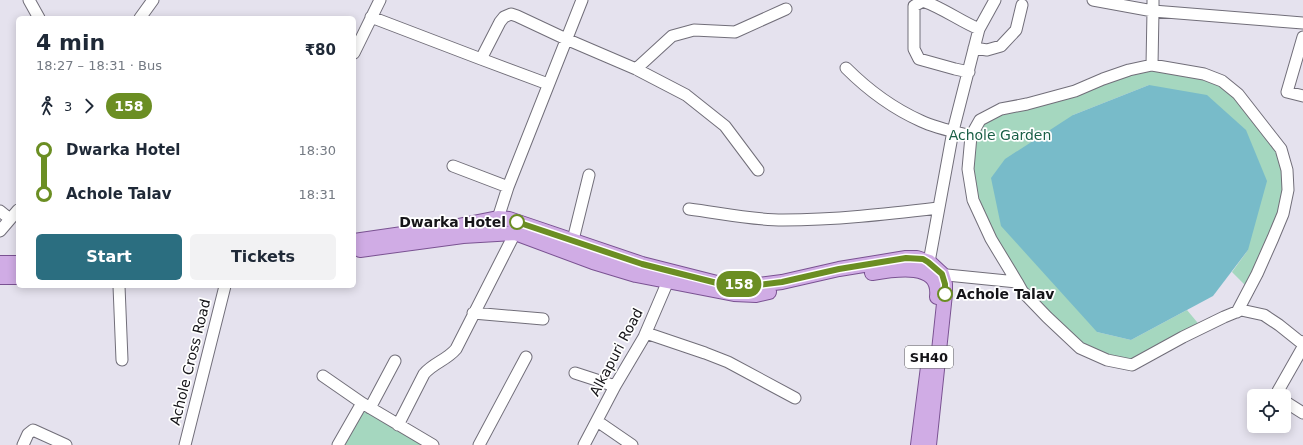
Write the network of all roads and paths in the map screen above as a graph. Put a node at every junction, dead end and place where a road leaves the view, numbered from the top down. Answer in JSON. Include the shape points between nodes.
{"nodes":[{"id":1,"x":29,"y":0,"type":"edge"},
{"id":2,"x":153,"y":0,"type":"edge"},
{"id":3,"x":380,"y":0,"type":"edge"},
{"id":4,"x":582,"y":0,"type":"edge"},
{"id":5,"x":995,"y":0,"type":"edge"},
{"id":6,"x":1093,"y":0,"type":"edge"},
{"id":7,"x":1022,"y":5,"type":"dead end"},
{"id":8,"x":1153,"y":5,"type":"edge"},
{"id":9,"x":786,"y":9,"type":"dead end"},
{"id":10,"x":38,"y":16,"type":"edge"},
{"id":11,"x":141,"y":16,"type":"edge"},
{"id":12,"x":371,"y":17,"type":"junction"},
{"id":13,"x":1303,"y":23,"type":"edge"},
{"id":14,"x":979,"y":29,"type":"junction"},
{"id":15,"x":1303,"y":37,"type":"edge"},
{"id":16,"x":566,"y":39,"type":"junction"},
{"id":17,"x":356,"y":48,"type":"edge"},
{"id":18,"x":974,"y":48,"type":"junction"},
{"id":19,"x":481,"y":59,"type":"junction"},
{"id":20,"x":1152,"y":65,"type":"junction"},
{"id":21,"x":846,"y":68,"type":"dead end"},
{"id":22,"x":636,"y":69,"type":"junction"},
{"id":23,"x":969,"y":72,"type":"junction"},
{"id":24,"x":548,"y":84,"type":"junction"},
{"id":25,"x":1303,"y":96,"type":"edge"},
{"id":26,"x":953,"y":131,"type":"junction"},
{"id":27,"x":971,"y":136,"type":"junction"},
{"id":28,"x":453,"y":166,"type":"dead end"},
{"id":29,"x":758,"y":170,"type":"dead end"},
{"id":30,"x":589,"y":175,"type":"dead end"},
{"id":31,"x":508,"y":187,"type":"junction"},
{"id":32,"x":938,"y":208,"type":"junction"},
{"id":33,"x":689,"y":209,"type":"dead end"},
{"id":34,"x":0,"y":211,"type":"edge"},
{"id":35,"x":16,"y":212,"type":"edge"},
{"id":36,"x":498,"y":218,"type":"junction"},
{"id":37,"x":10,"y":219,"type":"junction"},
{"id":38,"x":0,"y":231,"type":"edge"},
{"id":39,"x":515,"y":233,"type":"junction"},
{"id":40,"x":493,"y":234,"type":"junction"},
{"id":41,"x":356,"y":241,"type":"edge"},
{"id":42,"x":571,"y":247,"type":"junction"},
{"id":43,"x":356,"y":250,"type":"edge"},
{"id":44,"x":0,"y":263,"type":"edge"},
{"id":45,"x":16,"y":263,"type":"edge"},
{"id":46,"x":928,"y":267,"type":"junction"},
{"id":47,"x":942,"y":274,"type":"junction"},
{"id":48,"x":0,"y":277,"type":"edge"},
{"id":49,"x":16,"y":277,"type":"edge"},
{"id":50,"x":670,"y":277,"type":"junction"},
{"id":51,"x":1017,"y":282,"type":"junction"},
{"id":52,"x":119,"y":288,"type":"edge"},
{"id":53,"x":224,"y":288,"type":"edge"},
{"id":54,"x":1237,"y":312,"type":"junction"},
{"id":55,"x":473,"y":313,"type":"junction"},
{"id":56,"x":543,"y":319,"type":"dead end"},
{"id":57,"x":646,"y":333,"type":"junction"},
{"id":58,"x":1303,"y":342,"type":"edge"},
{"id":59,"x":1303,"y":347,"type":"edge"},
{"id":60,"x":526,"y":357,"type":"dead end"},
{"id":61,"x":122,"y":360,"type":"dead end"},
{"id":62,"x":395,"y":361,"type":"dead end"},
{"id":63,"x":575,"y":373,"type":"dead end"},
{"id":64,"x":323,"y":376,"type":"dead end"},
{"id":65,"x":615,"y":386,"type":"junction"},
{"id":66,"x":1279,"y":389,"type":"edge"},
{"id":67,"x":795,"y":398,"type":"dead end"},
{"id":68,"x":1291,"y":405,"type":"edge"},
{"id":69,"x":366,"y":406,"type":"junction"},
{"id":70,"x":1303,"y":413,"type":"edge"},
{"id":71,"x":597,"y":421,"type":"junction"},
{"id":72,"x":398,"y":424,"type":"junction"},
{"id":73,"x":23,"y":445,"type":"edge"},
{"id":74,"x":66,"y":445,"type":"edge"},
{"id":75,"x":185,"y":445,"type":"edge"},
{"id":76,"x":338,"y":445,"type":"edge"},
{"id":77,"x":433,"y":445,"type":"edge"},
{"id":78,"x":479,"y":445,"type":"edge"},
{"id":79,"x":584,"y":445,"type":"edge"},
{"id":80,"x":632,"y":445,"type":"edge"},
{"id":81,"x":918,"y":445,"type":"edge"},
{"id":82,"x":929,"y":445,"type":"edge"}],
"edges":[{"from":1,"to":10,"type":"street"},
{"from":2,"to":11,"type":"street"},
{"from":3,"to":12,"type":"street"},
{"from":4,"to":16,"type":"street"},
{"from":5,"to":14,"type":"street"},
{"from":6,"to":8,"type":"street"},
{"from":7,"to":18,"type":"street","via":[[1016,30],[1001,46],[987,50]]},
{"from":8,"to":13,"type":"street"},
{"from":8,"to":20,"type":"street"},
{"from":9,"to":22,"type":"street","via":[[735,32],[694,30],[672,36]]},
{"from":12,"to":17,"type":"street"},
{"from":12,"to":19,"type":"street"},
{"from":14,"to":18,"type":"street"},
{"from":14,"to":23,"type":"street","via":[[923,1],[914,6],[914,49],[919,59]]},
{"from":15,"to":25,"type":"street","via":[[1287,92]]},
{"from":16,"to":19,"type":"street","via":[[510,14],[500,22]]},
{"from":16,"to":22,"type":"street"},
{"from":16,"to":24,"type":"street"},
{"from":18,"to":23,"type":"street"},
{"from":19,"to":24,"type":"street"},
{"from":20,"to":27,"type":"street","via":[[1129,70],[1075,91],[1001,109],[980,120]]},
{"from":20,"to":54,"type":"street","via":[[1204,74],[1222,81],[1238,94],[1256,115],[1280,149],[1287,170],[1288,190],[1283,214],[1274,238]]},
{"from":21,"to":26,"type":"street","via":[[878,97],[922,121]]},
{"from":22,"to":29,"type":"street","via":[[686,95],[725,126]]},
{"from":23,"to":26,"type":"street"},
{"from":24,"to":31,"type":"street"},
{"from":26,"to":27,"type":"street"},
{"from":26,"to":32,"type":"street"},
{"from":27,"to":51,"type":"street","via":[[968,168],[973,200],[991,239]]},
{"from":28,"to":31,"type":"street"},
{"from":30,"to":42,"type":"street"},
{"from":31,"to":36,"type":"street"},
{"from":32,"to":33,"type":"street","via":[[868,216],[782,220]]},
{"from":32,"to":46,"type":"street"},
{"from":34,"to":37,"type":"street"},
{"from":35,"to":37,"type":"street"},
{"from":36,"to":40,"type":"street"},
{"from":36,"to":41,"type":"main road"},
{"from":36,"to":42,"type":"main road","via":[[509,220]]},
{"from":37,"to":38,"type":"street"},
{"from":39,"to":40,"type":"main road"},
{"from":39,"to":42,"type":"main road"},
{"from":39,"to":55,"type":"street"},
{"from":40,"to":43,"type":"main road"},
{"from":42,"to":50,"type":"main road","via":[[593,262],[636,275]]},
{"from":44,"to":45,"type":"main road"},
{"from":46,"to":47,"type":"main road"},
{"from":46,"to":50,"type":"main road","via":[[882,271],[756,295],[734,294]]},
{"from":46,"to":81,"type":"main road","number":"SH40","via":[[936,282],[937,295]]},
{"from":47,"to":51,"type":"street"},
{"from":47,"to":82,"type":"main road","number":"SH40","via":[[945,294]]},
{"from":48,"to":49,"type":"main road"},
{"from":50,"to":57,"type":"street","name":"Alkapuri Road"},
{"from":51,"to":54,"type":"street","via":[[1022,291],[1080,348],[1107,360],[1132,364]]},
{"from":52,"to":61,"type":"street"},
{"from":53,"to":75,"type":"street","name":"Achole Cross Road"},
{"from":54,"to":58,"type":"street","via":[[1241,310],[1264,315]]},
{"from":55,"to":56,"type":"street"},
{"from":55,"to":72,"type":"street","via":[[456,349],[424,374]]},
{"from":57,"to":65,"type":"street","name":"Alkapuri Road"},
{"from":57,"to":67,"type":"street","via":[[728,362]]},
{"from":59,"to":66,"type":"street"},
{"from":60,"to":78,"type":"street"},
{"from":62,"to":69,"type":"street"},
{"from":63,"to":65,"type":"street"},
{"from":64,"to":69,"type":"street"},
{"from":65,"to":71,"type":"street","name":"Alkapuri Road"},
{"from":68,"to":70,"type":"street"},
{"from":69,"to":72,"type":"street"},
{"from":69,"to":76,"type":"street"},
{"from":71,"to":79,"type":"street","name":"Alkapuri Road"},
{"from":71,"to":80,"type":"street"},
{"from":72,"to":77,"type":"street"},
{"from":73,"to":74,"type":"street","via":[[28,434],[34,430]]}]}
